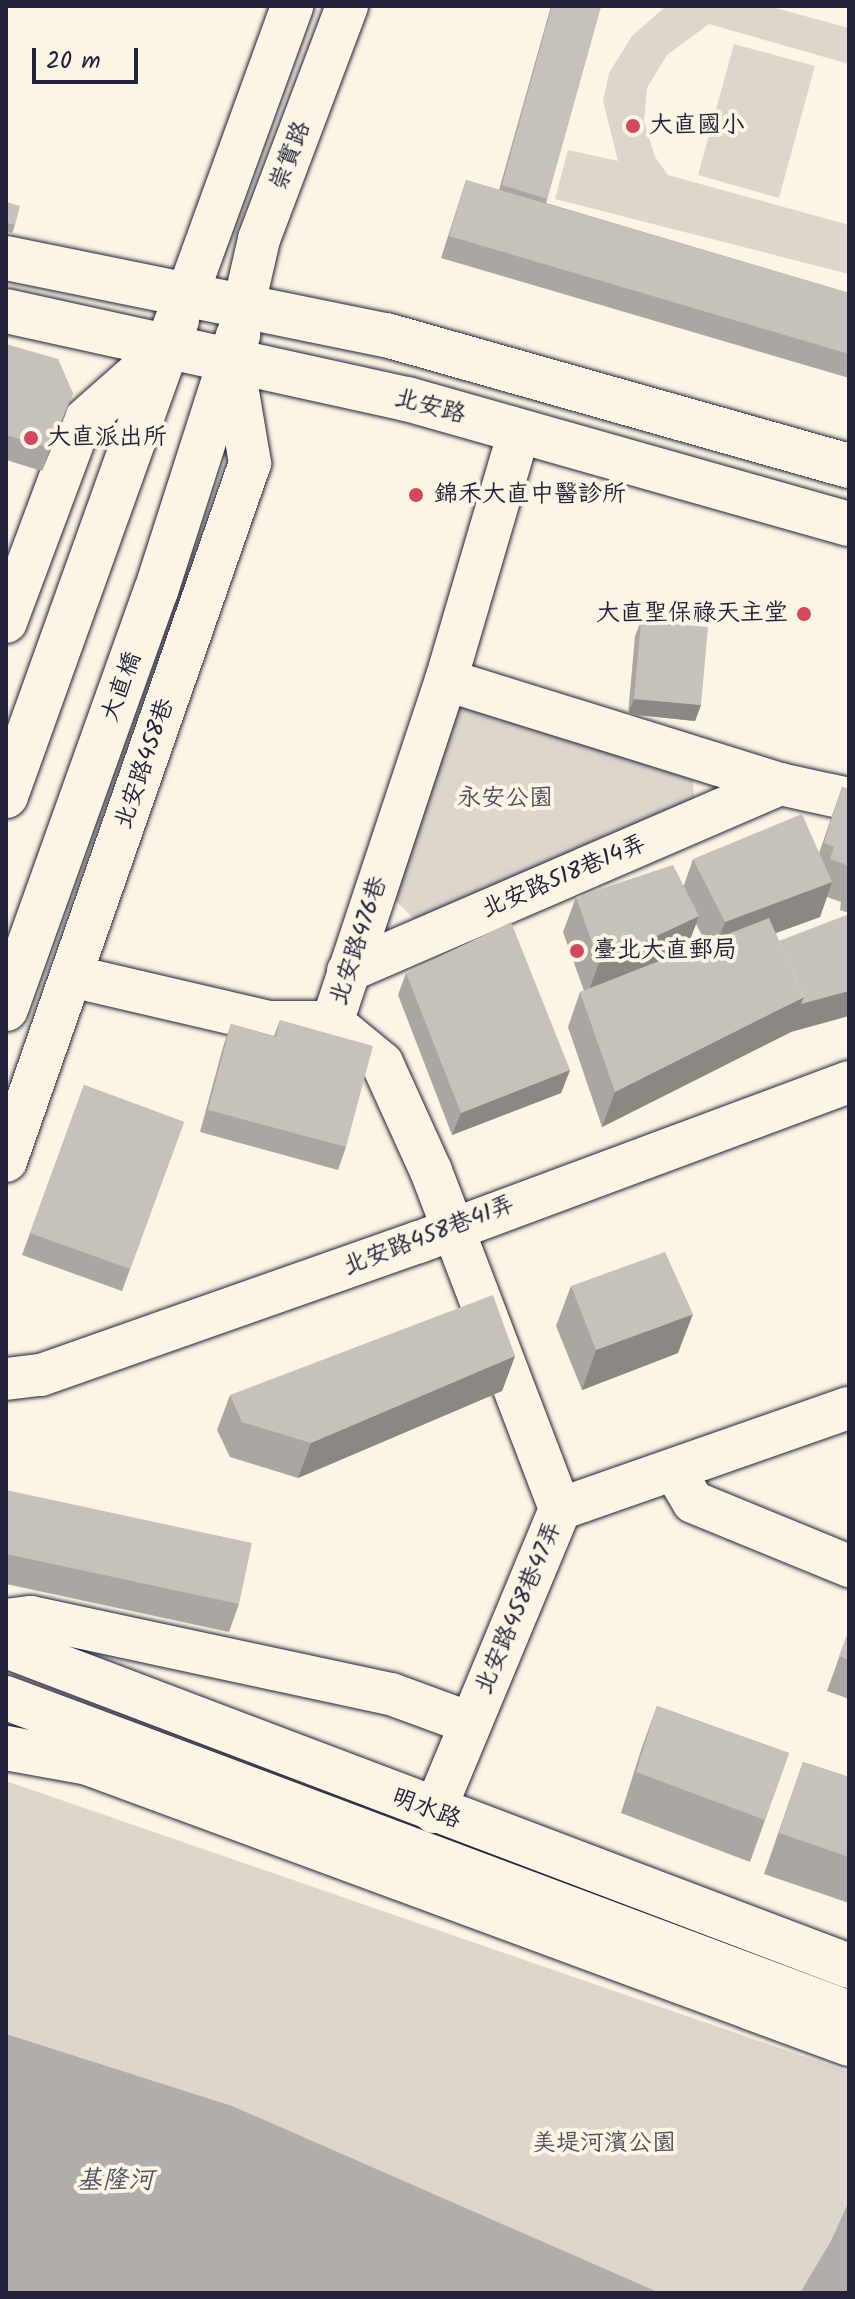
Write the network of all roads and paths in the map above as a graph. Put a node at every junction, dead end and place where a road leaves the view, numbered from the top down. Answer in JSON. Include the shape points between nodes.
{"nodes":[{"id":1,"x":292,"y":6,"type":"edge"},
{"id":2,"x":347,"y":6,"type":"edge"},
{"id":3,"x":6,"y":258,"type":"edge"},
{"id":4,"x":186,"y":298,"type":"junction"},
{"id":5,"x":243,"y":309,"type":"junction"},
{"id":6,"x":6,"y":311,"type":"edge"},
{"id":7,"x":166,"y":348,"type":"junction"},
{"id":8,"x":233,"y":363,"type":"junction"},
{"id":9,"x":519,"y":432,"type":"junction"},
{"id":10,"x":849,"y":466,"type":"edge"},
{"id":11,"x":849,"y":524,"type":"edge"},
{"id":12,"x":6,"y":622,"type":"edge"},
{"id":13,"x":446,"y":680,"type":"junction"},
{"id":14,"x":780,"y":784,"type":"junction"},
{"id":15,"x":6,"y":796,"type":"edge"},
{"id":16,"x":849,"y":799,"type":"edge"},
{"id":17,"x":348,"y":971,"type":"junction"},
{"id":18,"x":71,"y":976,"type":"junction"},
{"id":19,"x":6,"y":1009,"type":"edge"},
{"id":20,"x":332,"y":1022,"type":"junction"},
{"id":21,"x":849,"y":1082,"type":"edge"},
{"id":22,"x":6,"y":1161,"type":"edge"},
{"id":23,"x":450,"y":1229,"type":"junction"},
{"id":24,"x":6,"y":1379,"type":"edge"},
{"id":25,"x":849,"y":1408,"type":"edge"},
{"id":26,"x":674,"y":1470,"type":"junction"},
{"id":27,"x":560,"y":1509,"type":"junction"},
{"id":28,"x":849,"y":1566,"type":"edge"},
{"id":29,"x":6,"y":1620,"type":"edge"},
{"id":30,"x":6,"y":1646,"type":"edge"},
{"id":31,"x":6,"y":1698,"type":"edge"},
{"id":32,"x":470,"y":1723,"type":"junction"},
{"id":33,"x":6,"y":1748,"type":"edge"},
{"id":34,"x":434,"y":1812,"type":"junction"},
{"id":35,"x":849,"y":1966,"type":"edge"},
{"id":36,"x":849,"y":2013,"type":"edge"},
{"id":37,"x":849,"y":2044,"type":"edge"}],
"edges":[{"from":1,"to":4,"type":"street","name":"崇實路"},
{"from":2,"to":5,"type":"street","name":"崇實路","via":[[259,239]]},
{"from":3,"to":4,"type":"main road"},
{"from":4,"to":5,"type":"main road"},
{"from":4,"to":7,"type":"main road"},
{"from":5,"to":8,"type":"main road","name":"大直橋"},
{"from":5,"to":10,"type":"main road","via":[[386,335]]},
{"from":6,"to":7,"type":"main road","name":"北安路"},
{"from":7,"to":8,"type":"main road","name":"北安路"},
{"from":7,"to":12,"type":"street","via":[[80,424]]},
{"from":7,"to":15,"type":"main road"},
{"from":8,"to":9,"type":"main road","name":"北安路","via":[[407,399]]},
{"from":8,"to":18,"type":"street","name":"北安路458巷","via":[[250,463]]},
{"from":8,"to":19,"type":"main road","name":"大直橋"},
{"from":9,"to":11,"type":"main road","name":"北安路"},
{"from":9,"to":13,"type":"street","name":"北安路476巷"},
{"from":13,"to":14,"type":"street"},
{"from":13,"to":17,"type":"street","name":"北安路476巷"},
{"from":14,"to":16,"type":"street"},
{"from":14,"to":17,"type":"street","name":"北安路518巷14弄"},
{"from":17,"to":20,"type":"street","name":"北安路476巷"},
{"from":18,"to":20,"type":"street","via":[[269,1022]]},
{"from":18,"to":22,"type":"street","name":"北安路458巷"},
{"from":20,"to":23,"type":"street","name":"北安路476巷","via":[[382,1063],[431,1171]]},
{"from":21,"to":23,"type":"street","name":"北安路458巷41弄"},
{"from":23,"to":24,"type":"street","name":"北安路458巷41弄","via":[[41,1375]]},
{"from":23,"to":27,"type":"street","name":"北安路476巷"},
{"from":25,"to":26,"type":"street","name":"北安路458巷47弄"},
{"from":26,"to":27,"type":"street","name":"北安路458巷47弄"},
{"from":26,"to":28,"type":"street","via":[[693,1502]]},
{"from":27,"to":32,"type":"street","name":"北安路458巷47弄"},
{"from":29,"to":32,"type":"street","via":[[31,1617],[391,1694]]},
{"from":30,"to":34,"type":"main road","name":"明水路"},
{"from":31,"to":36,"type":"main road","name":"明水路"},
{"from":32,"to":34,"type":"street","name":"北安路458巷47弄"},
{"from":33,"to":37,"type":"main road","via":[[88,1763]]},
{"from":34,"to":35,"type":"main road","name":"明水路"}]}
